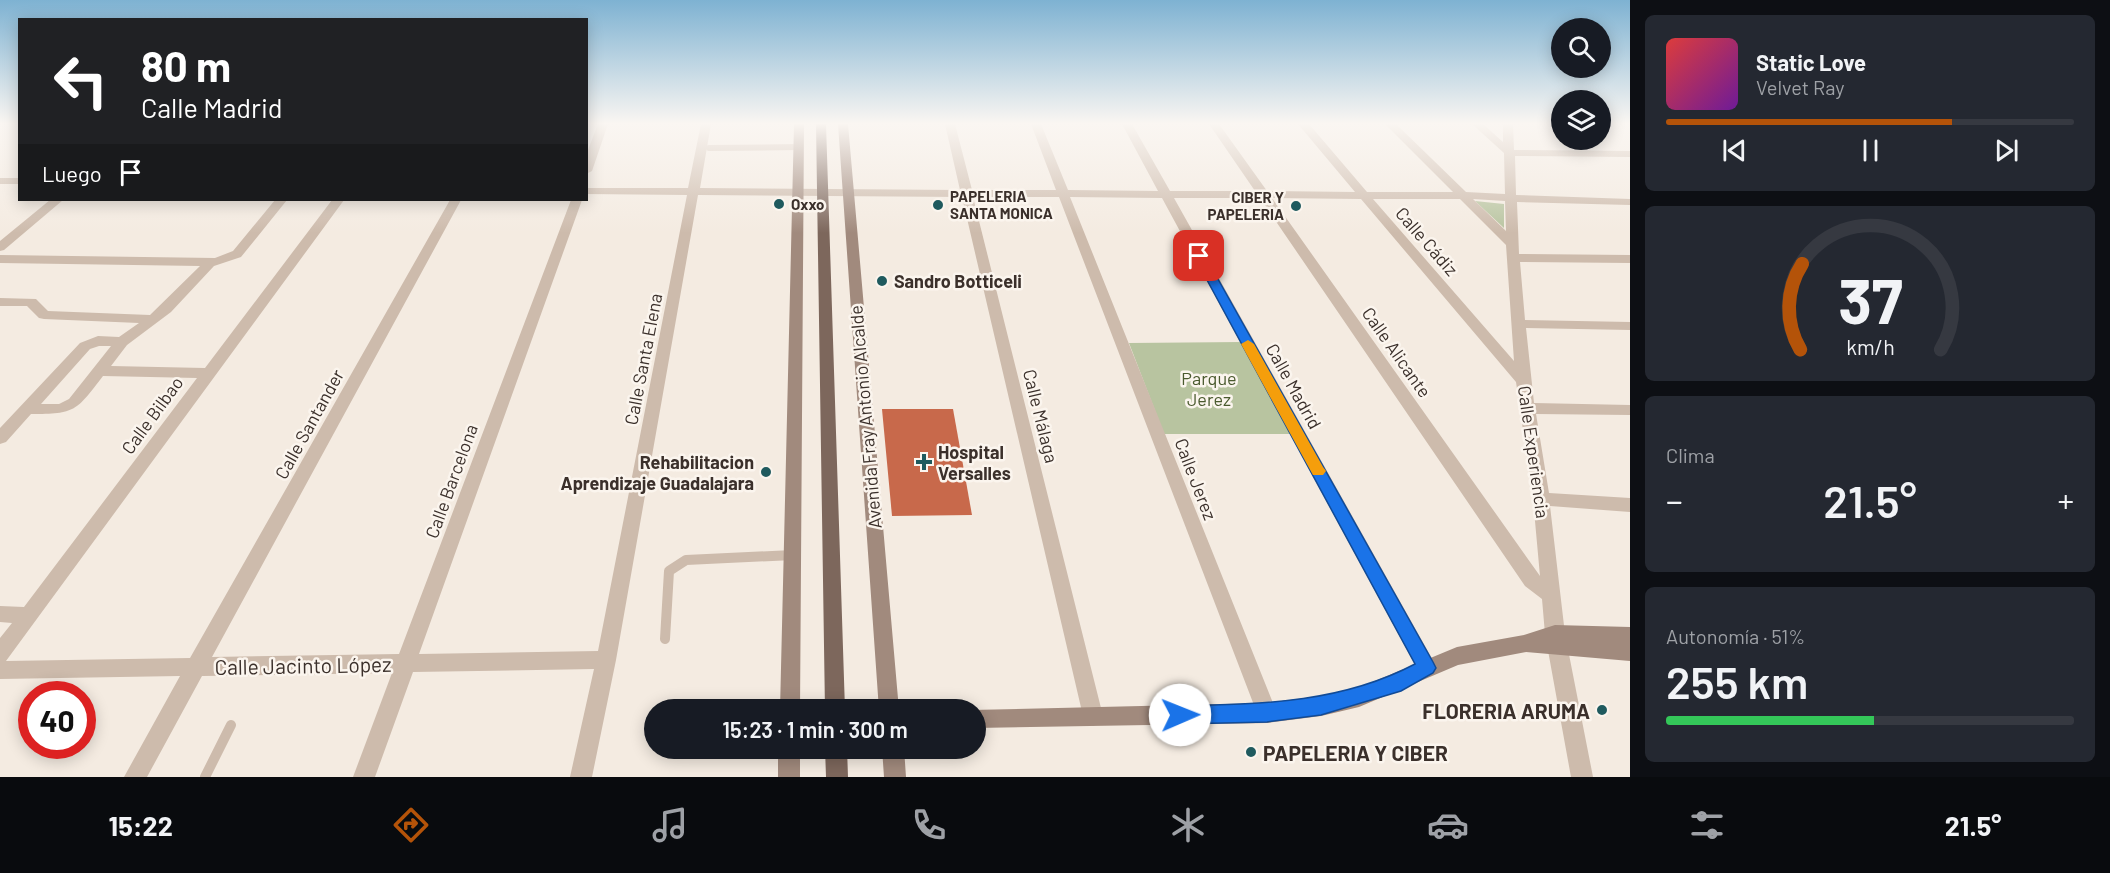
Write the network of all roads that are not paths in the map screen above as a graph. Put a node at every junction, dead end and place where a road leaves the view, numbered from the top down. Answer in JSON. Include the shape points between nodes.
{"nodes":[{"id":1,"x":700,"y":160,"type":"edge"},
{"id":2,"x":799,"y":160,"type":"edge"},
{"id":3,"x":822,"y":160,"type":"edge"},
{"id":4,"x":845,"y":160,"type":"edge"},
{"id":5,"x":958,"y":160,"type":"edge"},
{"id":6,"x":1051,"y":160,"type":"edge"},
{"id":7,"x":1146,"y":160,"type":"edge"},
{"id":8,"x":1239,"y":160,"type":"edge"},
{"id":9,"x":1334,"y":160,"type":"edge"},
{"id":10,"x":1427,"y":160,"type":"edge"},
{"id":11,"x":1510,"y":160,"type":"edge"},
{"id":12,"x":0,"y":181,"type":"edge"},
{"id":13,"x":18,"y":181,"type":"edge"},
{"id":14,"x":588,"y":191,"type":"edge"},
{"id":15,"x":694,"y":191,"type":"junction"},
{"id":16,"x":798,"y":192,"type":"junction"},
{"id":17,"x":823,"y":192,"type":"junction"},
{"id":18,"x":847,"y":193,"type":"junction"},
{"id":19,"x":966,"y":193,"type":"junction"},
{"id":20,"x":1064,"y":194,"type":"junction"},
{"id":21,"x":1165,"y":194,"type":"junction"},
{"id":22,"x":1263,"y":195,"type":"junction"},
{"id":23,"x":1363,"y":195,"type":"junction"},
{"id":24,"x":1462,"y":195,"type":"junction"},
{"id":25,"x":1512,"y":198,"type":"junction"},
{"id":26,"x":56,"y":201,"type":"edge"},
{"id":27,"x":280,"y":201,"type":"edge"},
{"id":28,"x":337,"y":201,"type":"edge"},
{"id":29,"x":454,"y":201,"type":"edge"},
{"id":30,"x":576,"y":201,"type":"edge"},
{"id":31,"x":1630,"y":202,"type":"edge"},
{"id":32,"x":0,"y":248,"type":"edge"},
{"id":33,"x":1513,"y":252,"type":"junction"},
{"id":34,"x":0,"y":259,"type":"edge"},
{"id":35,"x":1630,"y":259,"type":"edge"},
{"id":36,"x":211,"y":262,"type":"junction"},
{"id":37,"x":0,"y":302,"type":"edge"},
{"id":38,"x":152,"y":319,"type":"junction"},
{"id":39,"x":1520,"y":324,"type":"junction"},
{"id":40,"x":1630,"y":326,"type":"edge"},
{"id":41,"x":122,"y":342,"type":"junction"},
{"id":42,"x":100,"y":371,"type":"junction"},
{"id":43,"x":207,"y":373,"type":"junction"},
{"id":44,"x":1523,"y":381,"type":"junction"},
{"id":45,"x":1528,"y":408,"type":"junction"},
{"id":46,"x":27,"y":410,"type":"junction"},
{"id":47,"x":1630,"y":410,"type":"edge"},
{"id":48,"x":0,"y":438,"type":"edge"},
{"id":49,"x":1541,"y":499,"type":"junction"},
{"id":50,"x":1630,"y":505,"type":"edge"},
{"id":51,"x":793,"y":555,"type":"junction"},
{"id":52,"x":1553,"y":597,"type":"junction"},
{"id":53,"x":0,"y":614,"type":"edge"},
{"id":54,"x":29,"y":615,"type":"junction"},
{"id":55,"x":1630,"y":636,"type":"edge"},
{"id":56,"x":665,"y":639,"type":"dead end"},
{"id":57,"x":1557,"y":641,"type":"junction"},
{"id":58,"x":1630,"y":652,"type":"edge"},
{"id":59,"x":0,"y":654,"type":"edge"},
{"id":60,"x":606,"y":660,"type":"junction"},
{"id":61,"x":405,"y":663,"type":"junction"},
{"id":62,"x":196,"y":667,"type":"junction"},
{"id":63,"x":1427,"y":668,"type":"junction"},
{"id":64,"x":0,"y":670,"type":"edge"},
{"id":65,"x":790,"y":699,"type":"edge"},
{"id":66,"x":835,"y":699,"type":"edge"},
{"id":67,"x":888,"y":699,"type":"edge"},
{"id":68,"x":1267,"y":713,"type":"junction"},
{"id":69,"x":1094,"y":716,"type":"junction"},
{"id":70,"x":986,"y":718,"type":"edge"},
{"id":71,"x":231,"y":725,"type":"dead end"},
{"id":72,"x":789,"y":759,"type":"edge"},
{"id":73,"x":836,"y":759,"type":"edge"},
{"id":74,"x":894,"y":759,"type":"edge"},
{"id":75,"x":135,"y":777,"type":"edge"},
{"id":76,"x":205,"y":777,"type":"edge"},
{"id":77,"x":363,"y":777,"type":"edge"},
{"id":78,"x":580,"y":777,"type":"edge"},
{"id":79,"x":789,"y":777,"type":"edge"},
{"id":80,"x":837,"y":777,"type":"edge"},
{"id":81,"x":896,"y":777,"type":"edge"},
{"id":82,"x":1582,"y":777,"type":"edge"}],
"edges":[{"from":1,"to":15,"type":"street","name":"Calle Santa Elena"},
{"from":2,"to":16,"type":"street"},
{"from":3,"to":17,"type":"main road","name":"Avenida Fray Antonio Alcalde"},
{"from":4,"to":18,"type":"street","name":"Avenida Fray Antonio Alcalde"},
{"from":5,"to":19,"type":"street","name":"Calle Málaga"},
{"from":6,"to":20,"type":"street","name":"Calle Jerez"},
{"from":7,"to":21,"type":"street","name":"Calle Madrid"},
{"from":8,"to":22,"type":"street","name":"Calle Alicante"},
{"from":9,"to":23,"type":"street","name":"Calle Cádiz"},
{"from":10,"to":24,"type":"street"},
{"from":11,"to":25,"type":"street","name":"Calle Experiencia"},
{"from":12,"to":13,"type":"street"},
{"from":14,"to":15,"type":"street"},
{"from":15,"to":16,"type":"street"},
{"from":15,"to":60,"type":"street","name":"Calle Santa Elena"},
{"from":16,"to":17,"type":"street"},
{"from":16,"to":51,"type":"street"},
{"from":17,"to":18,"type":"street"},
{"from":17,"to":66,"type":"main road","name":"Avenida Fray Antonio Alcalde"},
{"from":18,"to":19,"type":"street"},
{"from":18,"to":67,"type":"street","name":"Avenida Fray Antonio Alcalde"},
{"from":19,"to":20,"type":"street"},
{"from":19,"to":69,"type":"street","name":"Calle Málaga"},
{"from":20,"to":21,"type":"street"},
{"from":20,"to":68,"type":"street","name":"Calle Jerez"},
{"from":21,"to":22,"type":"street"},
{"from":21,"to":63,"type":"street","name":"Calle Madrid"},
{"from":22,"to":23,"type":"street"},
{"from":22,"to":52,"type":"street","name":"Calle Alicante","via":[[1532,580]]},
{"from":23,"to":24,"type":"street"},
{"from":23,"to":44,"type":"street","name":"Calle Cádiz"},
{"from":24,"to":25,"type":"street"},
{"from":24,"to":33,"type":"street"},
{"from":25,"to":31,"type":"street"},
{"from":25,"to":33,"type":"street","name":"Calle Experiencia"},
{"from":26,"to":32,"type":"street"},
{"from":27,"to":36,"type":"street","via":[[237,254]]},
{"from":28,"to":43,"type":"street","name":"Calle Bilbao"},
{"from":29,"to":62,"type":"street","name":"Calle Santander"},
{"from":30,"to":61,"type":"street","name":"Calle Barcelona"},
{"from":33,"to":35,"type":"street"},
{"from":33,"to":39,"type":"street","name":"Calle Experiencia"},
{"from":34,"to":36,"type":"street"},
{"from":36,"to":38,"type":"street"},
{"from":37,"to":38,"type":"street","via":[[31,302],[44,315]]},
{"from":38,"to":41,"type":"street"},
{"from":39,"to":40,"type":"street"},
{"from":39,"to":44,"type":"street","name":"Calle Experiencia"},
{"from":41,"to":42,"type":"street"},
{"from":41,"to":46,"type":"street","via":[[98,341],[85,346]]},
{"from":42,"to":43,"type":"street"},
{"from":42,"to":46,"type":"street","via":[[68,406]]},
{"from":43,"to":54,"type":"street","name":"Calle Bilbao"},
{"from":44,"to":45,"type":"street","name":"Calle Experiencia"},
{"from":45,"to":47,"type":"street"},
{"from":45,"to":49,"type":"street","name":"Calle Experiencia"},
{"from":46,"to":48,"type":"street"},
{"from":49,"to":50,"type":"street"},
{"from":49,"to":52,"type":"street","name":"Calle Experiencia"},
{"from":51,"to":56,"type":"lane","via":[[677,563],[669,571]]},
{"from":51,"to":65,"type":"street"},
{"from":52,"to":57,"type":"street","name":"Calle Experiencia"},
{"from":53,"to":54,"type":"street"},
{"from":54,"to":59,"type":"street","name":"Calle Bilbao"},
{"from":55,"to":57,"type":"street"},
{"from":57,"to":58,"type":"street"},
{"from":57,"to":63,"type":"street","via":[[1457,656]]},
{"from":57,"to":82,"type":"street","name":"Calle Experiencia"},
{"from":60,"to":61,"type":"street","name":"Calle Jacinto López"},
{"from":60,"to":78,"type":"street","name":"Calle Santa Elena"},
{"from":61,"to":62,"type":"street","name":"Calle Jacinto López"},
{"from":61,"to":77,"type":"street","name":"Calle Barcelona"},
{"from":62,"to":64,"type":"street","name":"Calle Jacinto López"},
{"from":62,"to":75,"type":"street","name":"Calle Santander"},
{"from":63,"to":68,"type":"street","via":[[1359,697]]},
{"from":68,"to":69,"type":"street"},
{"from":69,"to":70,"type":"street"},
{"from":71,"to":76,"type":"lane"},
{"from":72,"to":79,"type":"street"},
{"from":73,"to":80,"type":"main road"},
{"from":74,"to":81,"type":"street"}]}
